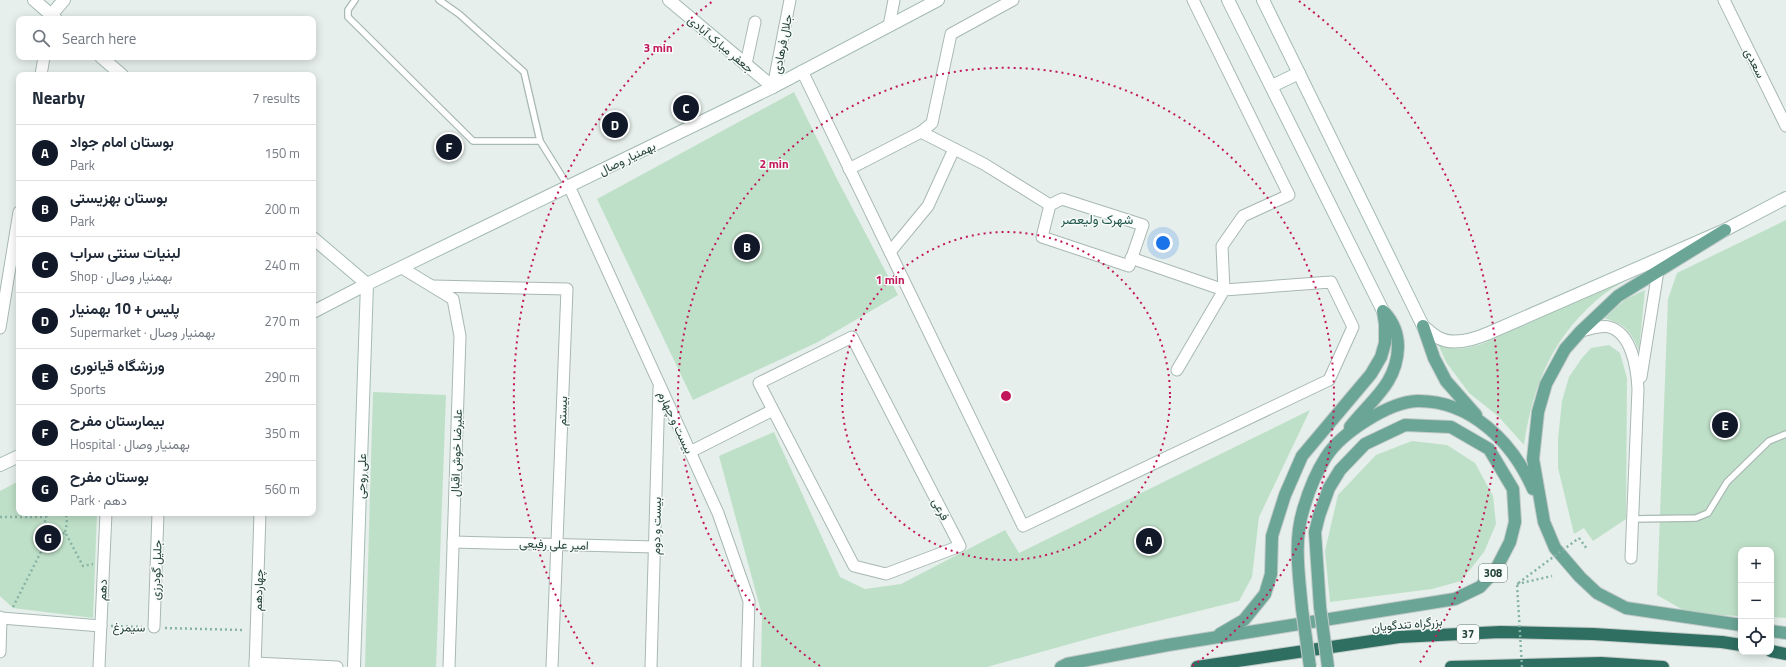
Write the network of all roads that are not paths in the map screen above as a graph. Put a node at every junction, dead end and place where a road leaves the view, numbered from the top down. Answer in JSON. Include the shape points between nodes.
{"nodes":[{"id":1,"x":34,"y":0,"type":"edge"},
{"id":2,"x":54,"y":0,"type":"edge"},
{"id":3,"x":64,"y":0,"type":"edge"},
{"id":4,"x":355,"y":0,"type":"edge"},
{"id":5,"x":439,"y":0,"type":"edge"},
{"id":6,"x":669,"y":0,"type":"edge"},
{"id":7,"x":790,"y":0,"type":"edge"},
{"id":8,"x":894,"y":0,"type":"edge"},
{"id":9,"x":938,"y":0,"type":"edge"},
{"id":10,"x":1013,"y":0,"type":"edge"},
{"id":11,"x":1193,"y":0,"type":"edge"},
{"id":12,"x":1228,"y":0,"type":"edge"},
{"id":13,"x":1263,"y":0,"type":"edge"},
{"id":14,"x":1724,"y":0,"type":"edge"},
{"id":15,"x":682,"y":5,"type":"edge"},
{"id":16,"x":51,"y":16,"type":"edge"},
{"id":17,"x":53,"y":16,"type":"edge"},
{"id":18,"x":54,"y":16,"type":"edge"},
{"id":19,"x":755,"y":22,"type":"dead end"},
{"id":20,"x":889,"y":26,"type":"junction"},
{"id":21,"x":44,"y":60,"type":"edge"},
{"id":22,"x":104,"y":60,"type":"edge"},
{"id":23,"x":746,"y":64,"type":"junction"},
{"id":24,"x":802,"y":71,"type":"junction"},
{"id":25,"x":42,"y":72,"type":"edge"},
{"id":26,"x":118,"y":72,"type":"edge"},
{"id":27,"x":1299,"y":73,"type":"junction"},
{"id":28,"x":1272,"y":86,"type":"junction"},
{"id":29,"x":773,"y":87,"type":"junction"},
{"id":30,"x":1786,"y":126,"type":"edge"},
{"id":31,"x":921,"y":132,"type":"junction"},
{"id":32,"x":540,"y":141,"type":"junction"},
{"id":33,"x":954,"y":149,"type":"junction"},
{"id":34,"x":849,"y":169,"type":"junction"},
{"id":35,"x":569,"y":186,"type":"junction"},
{"id":36,"x":1786,"y":198,"type":"edge"},
{"id":37,"x":1050,"y":205,"type":"junction"},
{"id":38,"x":16,"y":230,"type":"edge"},
{"id":39,"x":1725,"y":230,"type":"junction"},
{"id":40,"x":316,"y":241,"type":"edge"},
{"id":41,"x":890,"y":252,"type":"junction"},
{"id":42,"x":1132,"y":258,"type":"junction"},
{"id":43,"x":402,"y":268,"type":"junction"},
{"id":44,"x":1658,"y":271,"type":"junction"},
{"id":45,"x":367,"y":284,"type":"junction"},
{"id":46,"x":432,"y":286,"type":"junction"},
{"id":47,"x":1224,"y":290,"type":"junction"},
{"id":48,"x":316,"y":310,"type":"edge"},
{"id":49,"x":1383,"y":311,"type":"junction"},
{"id":50,"x":1423,"y":326,"type":"junction"},
{"id":51,"x":0,"y":328,"type":"edge"},
{"id":52,"x":1581,"y":331,"type":"junction"},
{"id":53,"x":1177,"y":370,"type":"dead end"},
{"id":54,"x":659,"y":384,"type":"junction"},
{"id":55,"x":1638,"y":389,"type":"junction"},
{"id":56,"x":773,"y":410,"type":"junction"},
{"id":57,"x":1488,"y":427,"type":"junction"},
{"id":58,"x":1786,"y":434,"type":"edge"},
{"id":59,"x":1338,"y":443,"type":"junction"},
{"id":60,"x":690,"y":452,"type":"junction"},
{"id":61,"x":16,"y":458,"type":"edge"},
{"id":62,"x":0,"y":466,"type":"edge"},
{"id":63,"x":1540,"y":505,"type":"junction"},
{"id":64,"x":106,"y":516,"type":"edge"},
{"id":65,"x":158,"y":516,"type":"edge"},
{"id":66,"x":260,"y":516,"type":"edge"},
{"id":67,"x":1633,"y":519,"type":"junction"},
{"id":68,"x":453,"y":542,"type":"junction"},
{"id":69,"x":557,"y":545,"type":"junction"},
{"id":70,"x":655,"y":548,"type":"junction"},
{"id":71,"x":1631,"y":558,"type":"dead end"},
{"id":72,"x":1,"y":618,"type":"edge"},
{"id":73,"x":1738,"y":625,"type":"edge"},
{"id":74,"x":101,"y":626,"type":"junction"},
{"id":75,"x":154,"y":627,"type":"road end"},
{"id":76,"x":1774,"y":631,"type":"edge"},
{"id":77,"x":1786,"y":633,"type":"edge"},
{"id":78,"x":1212,"y":638,"type":"junction"},
{"id":79,"x":1738,"y":645,"type":"edge"},
{"id":80,"x":0,"y":652,"type":"edge"},
{"id":81,"x":1774,"y":652,"type":"edge"},
{"id":82,"x":1786,"y":654,"type":"edge"},
{"id":83,"x":255,"y":665,"type":"edge"},
{"id":84,"x":100,"y":667,"type":"edge"},
{"id":85,"x":337,"y":667,"type":"edge"},
{"id":86,"x":354,"y":667,"type":"edge"},
{"id":87,"x":449,"y":667,"type":"edge"},
{"id":88,"x":552,"y":667,"type":"edge"},
{"id":89,"x":651,"y":667,"type":"edge"},
{"id":90,"x":747,"y":667,"type":"edge"},
{"id":91,"x":1061,"y":667,"type":"edge"},
{"id":92,"x":1196,"y":667,"type":"edge"},
{"id":93,"x":1310,"y":667,"type":"edge"},
{"id":94,"x":1328,"y":667,"type":"edge"},
{"id":95,"x":1451,"y":667,"type":"edge"},
{"id":96,"x":1664,"y":667,"type":"edge"}],
"edges":[{"from":1,"to":16,"type":"street"},
{"from":2,"to":17,"type":"street"},
{"from":3,"to":18,"type":"street"},
{"from":4,"to":32,"type":"lane","via":[[348,10],[348,17],[472,141]]},
{"from":5,"to":32,"type":"lane","via":[[459,14],[524,72]]},
{"from":6,"to":15,"type":"street","name":"جعفر مبارک آبادی"},
{"from":7,"to":29,"type":"street","name":"جلال فرهادی"},
{"from":8,"to":20,"type":"street"},
{"from":9,"to":20,"type":"street","name":"بهمنیار وصال"},
{"from":10,"to":31,"type":"street","via":[[951,34],[932,123]]},
{"from":11,"to":47,"type":"street","via":[[1289,196],[1243,216],[1222,246]]},
{"from":12,"to":28,"type":"street"},
{"from":13,"to":27,"type":"street"},
{"from":14,"to":30,"type":"street","name":"سعدی"},
{"from":15,"to":23,"type":"street","name":"جعفر مبارک آبادی"},
{"from":19,"to":23,"type":"street"},
{"from":20,"to":24,"type":"street","name":"بهمنیار وصال"},
{"from":21,"to":25,"type":"street"},
{"from":22,"to":26,"type":"street"},
{"from":23,"to":29,"type":"street","name":"جعفر مبارک آبادی"},
{"from":24,"to":29,"type":"street","name":"بهمنیار وصال"},
{"from":24,"to":34,"type":"street"},
{"from":27,"to":28,"type":"street"},
{"from":27,"to":50,"type":"street"},
{"from":28,"to":49,"type":"street"},
{"from":29,"to":35,"type":"street","name":"بهمنیار وصال"},
{"from":31,"to":33,"type":"street"},
{"from":31,"to":34,"type":"street"},
{"from":32,"to":35,"type":"lane"},
{"from":33,"to":37,"type":"street","via":[[984,164]]},
{"from":33,"to":41,"type":"street","via":[[928,206]]},
{"from":34,"to":41,"type":"street"},
{"from":35,"to":43,"type":"street","name":"بهمنیار وصال"},
{"from":35,"to":54,"type":"street","name":"بیست و چهارم"},
{"from":36,"to":39,"type":"street"},
{"from":37,"to":42,"type":"street","via":[[1042,236],[1129,266]]},
{"from":37,"to":42,"type":"street","via":[[1062,198],[1143,225]]},
{"from":38,"to":51,"type":"street"},
{"from":39,"to":44,"type":"main road"},
{"from":39,"to":50,"type":"street","via":[[1475,339],[1448,341],[1439,338]]},
{"from":40,"to":45,"type":"street"},
{"from":41,"to":47,"type":"street","via":[[1023,526],[1329,380],[1353,327],[1331,282]]},
{"from":42,"to":47,"type":"street"},
{"from":43,"to":45,"type":"street","name":"بهمنیار وصال"},
{"from":43,"to":46,"type":"street","name":"علیرضا خوش اقبال"},
{"from":44,"to":52,"type":"main road","via":[[1618,296]]},
{"from":44,"to":55,"type":"street"},
{"from":45,"to":48,"type":"street","name":"بهمنیار وصال"},
{"from":45,"to":86,"type":"street","name":"علی روحی"},
{"from":46,"to":68,"type":"street","name":"علیرضا خوش اقبال","via":[[453,299],[460,336]]},
{"from":46,"to":69,"type":"street","name":"بیستم","via":[[567,289]]},
{"from":47,"to":53,"type":"street"},
{"from":49,"to":59,"type":"main road","via":[[1392,320],[1398,340],[1398,361],[1389,382]]},
{"from":49,"to":78,"type":"main road","via":[[1385,343],[1381,357],[1366,380],[1302,456],[1284,495],[1272,536],[1271,574],[1265,594],[1244,620]]},
{"from":50,"to":57,"type":"main road","via":[[1434,358],[1446,380]]},
{"from":52,"to":55,"type":"street","via":[[1599,327],[1620,332],[1630,348],[1636,368]]},
{"from":52,"to":63,"type":"main road","via":[[1564,349],[1546,384],[1538,412],[1533,458]]},
{"from":54,"to":60,"type":"street","name":"بیست و چهارم"},
{"from":54,"to":70,"type":"street","name":"بیست و دوم"},
{"from":55,"to":67,"type":"street"},
{"from":56,"to":56,"type":"street","name":"فرعی","via":[[759,383],[852,337],[960,546],[886,574],[854,566]]},
{"from":56,"to":60,"type":"street"},
{"from":57,"to":59,"type":"main road","via":[[1464,412],[1437,403],[1416,401],[1384,410]]},
{"from":57,"to":63,"type":"main road","via":[[1503,442],[1528,476]]},
{"from":58,"to":67,"type":"lane","via":[[1769,441],[1727,482],[1708,513],[1696,518]]},
{"from":59,"to":93,"type":"main road","bridge":true,"via":[[1326,457],[1311,487],[1298,533],[1302,609]]},
{"from":60,"to":90,"type":"street","name":"بیست و چهارم","via":[[718,513],[749,602]]},
{"from":61,"to":62,"type":"street"},
{"from":63,"to":73,"type":"main road","via":[[1555,548],[1597,593],[1626,608]]},
{"from":64,"to":74,"type":"street","name":"دهم"},
{"from":65,"to":75,"type":"street","name":"جلیل گودرزی"},
{"from":66,"to":83,"type":"street","name":"چهاردهم"},
{"from":67,"to":71,"type":"street"},
{"from":68,"to":69,"type":"street","name":"امیر علی رفیعی"},
{"from":68,"to":87,"type":"street","name":"علیرضا خوش اقبال"},
{"from":69,"to":70,"type":"street","name":"امیر علی رفیعی"},
{"from":69,"to":88,"type":"street","name":"بیستم"},
{"from":70,"to":89,"type":"street","name":"بیست و دوم"},
{"from":72,"to":74,"type":"street","name":"سیمرغ"},
{"from":72,"to":80,"type":"street"},
{"from":74,"to":84,"type":"street","name":"دهم"},
{"from":76,"to":77,"type":"main road"},
{"from":78,"to":91,"type":"main road","number":"308"},
{"from":78,"to":94,"type":"main road","number":"308","bridge":true,"via":[[1455,599],[1480,587],[1495,571],[1510,542],[1515,522],[1512,489],[1489,449],[1451,427],[1405,425],[1365,444],[1340,470],[1329,488],[1315,532],[1320,607]]},
{"from":79,"to":92,"type":"highway","name":"بزرگراه تندگویان","number":"37","via":[[1593,634],[1500,632],[1399,637]]},
{"from":81,"to":82,"type":"highway"},
{"from":83,"to":85,"type":"street"},
{"from":95,"to":96,"type":"highway","via":[[1601,663]]}]}
